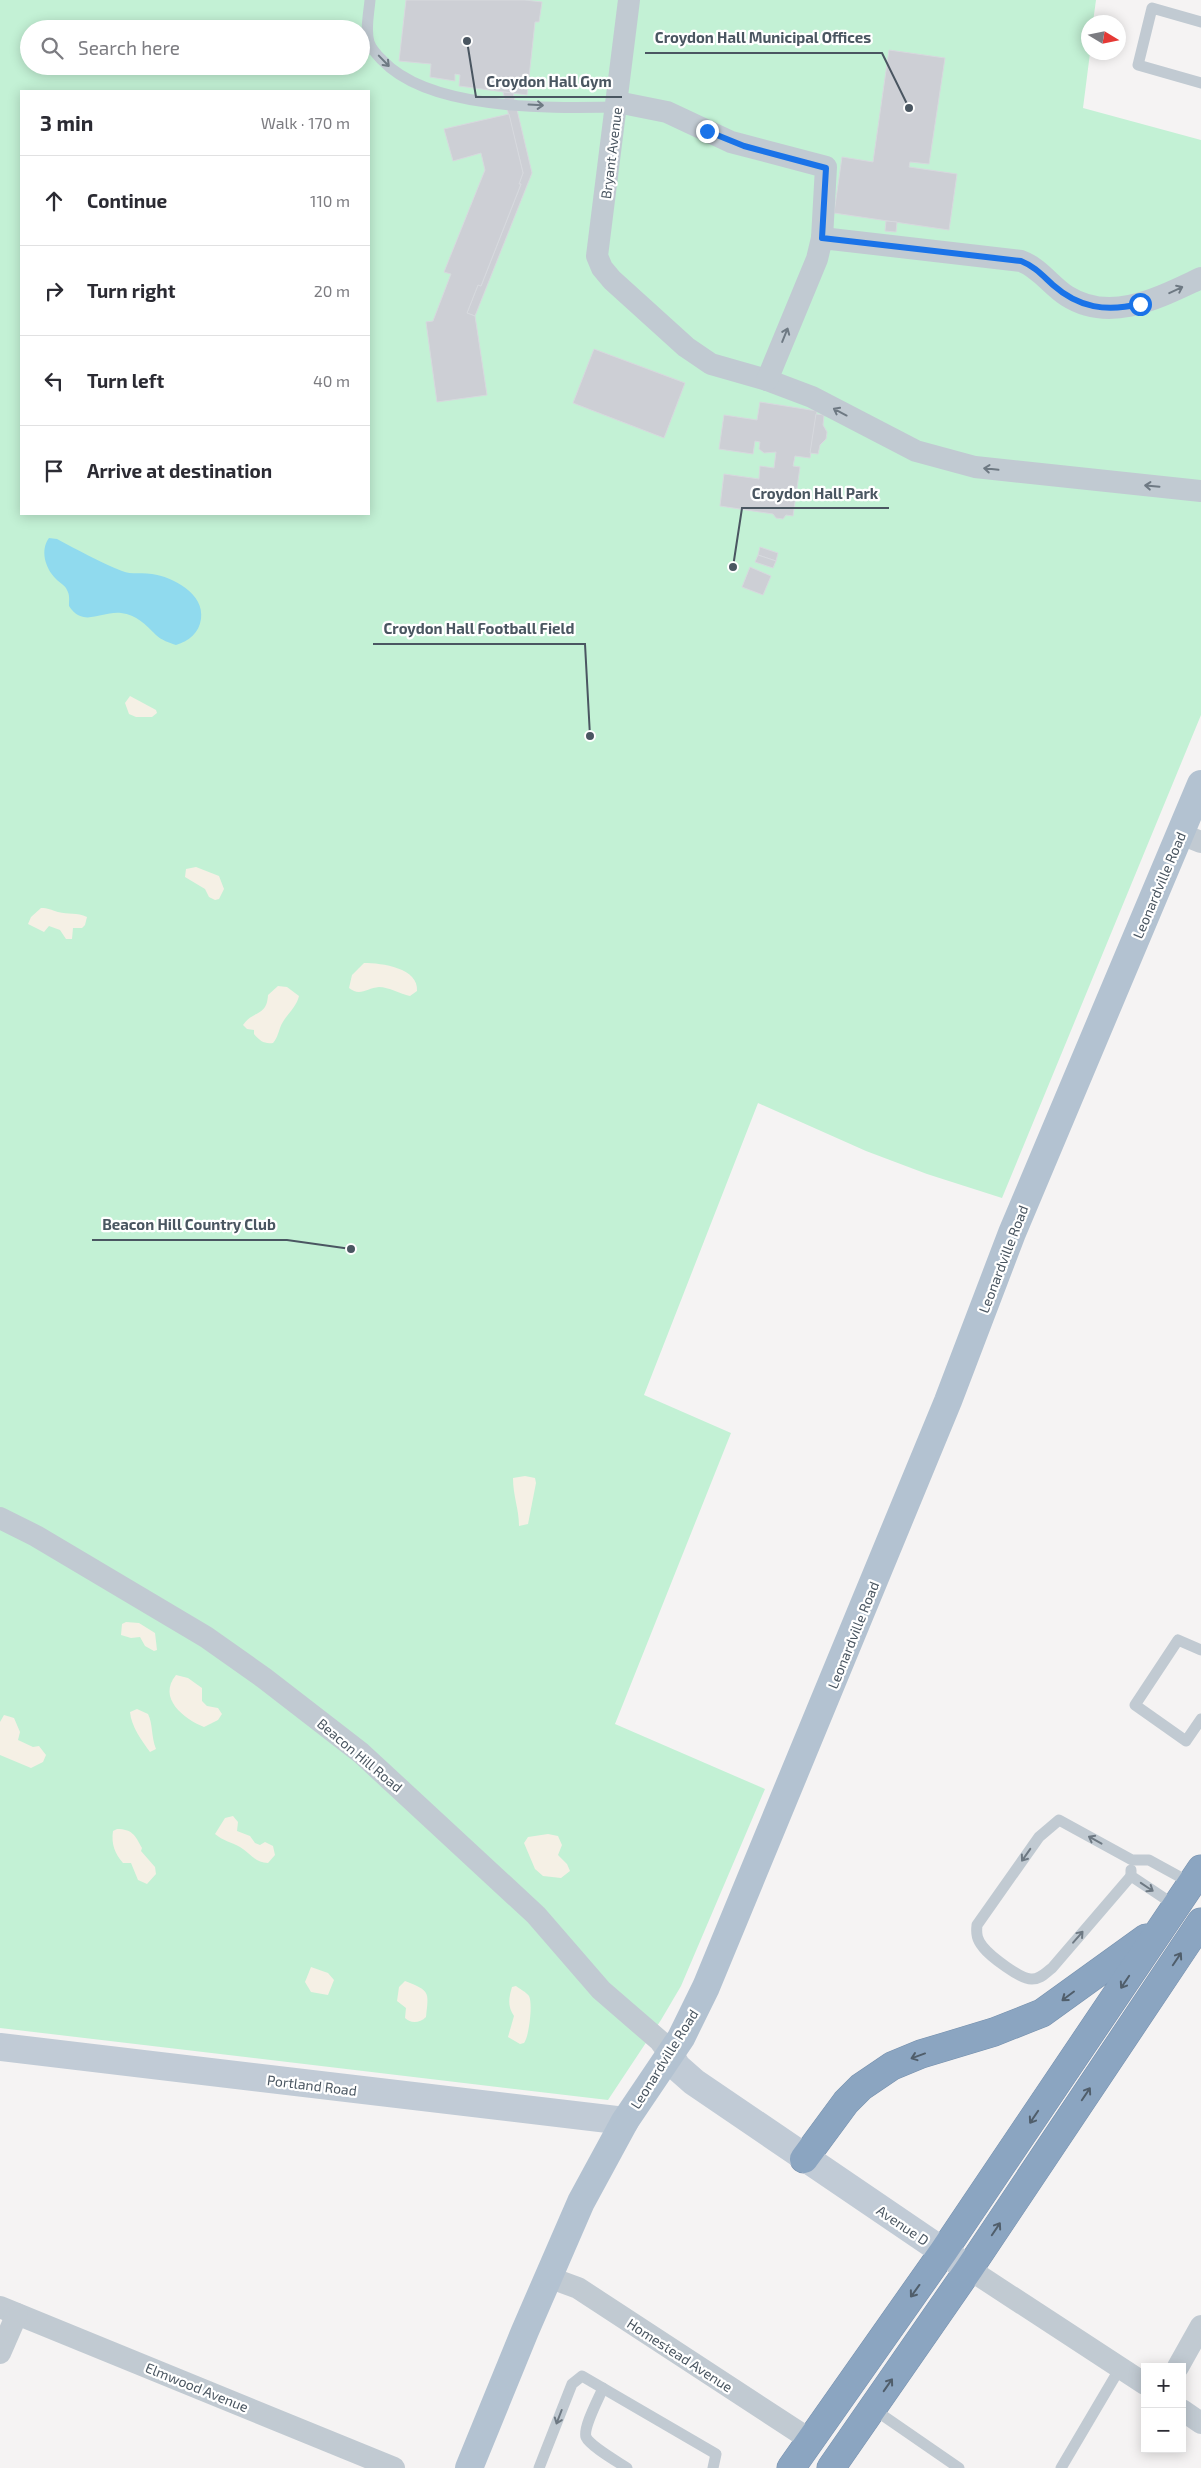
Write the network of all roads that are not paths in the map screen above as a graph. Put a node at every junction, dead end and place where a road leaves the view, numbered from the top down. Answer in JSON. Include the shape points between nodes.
{"nodes":[{"id":1,"x":370,"y":0,"type":"edge"},
{"id":2,"x":629,"y":0,"type":"edge"},
{"id":3,"x":368,"y":20,"type":"edge"},
{"id":4,"x":1201,"y":22,"type":"edge"},
{"id":5,"x":370,"y":42,"type":"edge"},
{"id":6,"x":1201,"y":83,"type":"edge"},
{"id":7,"x":617,"y":104,"type":"junction"},
{"id":8,"x":822,"y":238,"type":"junction"},
{"id":9,"x":1201,"y":278,"type":"edge"},
{"id":10,"x":767,"y":380,"type":"junction"},
{"id":11,"x":1201,"y":491,"type":"edge"},
{"id":12,"x":1201,"y":784,"type":"edge"},
{"id":13,"x":1191,"y":838,"type":"edge"},
{"id":14,"x":0,"y":1518,"type":"edge"},
{"id":15,"x":1201,"y":1650,"type":"edge"},
{"id":16,"x":1201,"y":1719,"type":"edge"},
{"id":17,"x":1132,"y":1860,"type":"junction"},
{"id":18,"x":1131,"y":1876,"type":"junction"},
{"id":19,"x":1196,"y":1876,"type":"edge"},
{"id":20,"x":1170,"y":1915,"type":"junction"},
{"id":21,"x":1201,"y":1922,"type":"edge"},
{"id":22,"x":0,"y":2047,"type":"edge"},
{"id":23,"x":670,"y":2055,"type":"junction"},
{"id":24,"x":625,"y":2121,"type":"junction"},
{"id":25,"x":804,"y":2159,"type":"junction"},
{"id":26,"x":943,"y":2252,"type":"junction"},
{"id":27,"x":969,"y":2269,"type":"junction"},
{"id":28,"x":548,"y":2276,"type":"junction"},
{"id":29,"x":9,"y":2311,"type":"edge"},
{"id":30,"x":1201,"y":2326,"type":"edge"},
{"id":31,"x":0,"y":2353,"type":"edge"},
{"id":32,"x":1180,"y":2363,"type":"edge"},
{"id":33,"x":1120,"y":2368,"type":"junction"},
{"id":34,"x":1141,"y":2381,"type":"edge"},
{"id":35,"x":603,"y":2388,"type":"junction"},
{"id":36,"x":872,"y":2408,"type":"junction"},
{"id":37,"x":1186,"y":2413,"type":"edge"},
{"id":38,"x":1201,"y":2423,"type":"edge"},
{"id":39,"x":809,"y":2439,"type":"junction"},
{"id":40,"x":394,"y":2468,"type":"edge"},
{"id":41,"x":470,"y":2468,"type":"edge"},
{"id":42,"x":539,"y":2468,"type":"edge"},
{"id":43,"x":627,"y":2468,"type":"edge"},
{"id":44,"x":713,"y":2468,"type":"edge"},
{"id":45,"x":790,"y":2468,"type":"edge"},
{"id":46,"x":830,"y":2468,"type":"edge"},
{"id":47,"x":959,"y":2468,"type":"edge"},
{"id":48,"x":1061,"y":2468,"type":"edge"}],
"edges":[{"from":1,"to":3,"type":"lane","one_way":true},
{"from":2,"to":7,"type":"street","name":"Bryant Avenue"},
{"from":4,"to":6,"type":"lane","via":[[1152,8],[1138,65]]},
{"from":5,"to":7,"type":"lane","one_way":true,"via":[[389,66],[419,85],[465,99],[557,106]]},
{"from":7,"to":8,"type":"street","via":[[658,109],[731,142],[826,168]]},
{"from":7,"to":10,"type":"street","name":"Bryant Avenue","via":[[597,246],[599,261],[612,280],[686,347],[711,364]]},
{"from":8,"to":9,"type":"street","one_way":true,"via":[[1021,261],[1066,296],[1092,307],[1120,308],[1148,302]]},
{"from":10,"to":8,"type":"street","one_way":true,"via":[[817,259]]},
{"from":11,"to":10,"type":"street","one_way":true,"via":[[954,463],[903,446],[812,397]]},
{"from":12,"to":13,"type":"main road","name":"Leonardville Road"},
{"from":13,"to":23,"type":"main road","name":"Leonardville Road","via":[[1012,1233],[941,1419],[727,1939],[691,2019]]},
{"from":14,"to":23,"type":"street","name":"Beacon Hill Road","via":[[52,1545],[206,1638],[362,1753],[536,1915],[602,1990],[660,2041]]},
{"from":15,"to":16,"type":"lane","via":[[1178,1640],[1135,1705],[1186,1741]]},
{"from":17,"to":18,"type":"lane"},
{"from":17,"to":18,"type":"lane","one_way":true,"via":[[1059,1820],[1039,1837],[977,1925],[976,1935],[983,1948],[1020,1977],[1040,1978]]},
{"from":17,"to":19,"type":"lane","via":[[1149,1860]]},
{"from":18,"to":20,"type":"lane","one_way":true},
{"from":19,"to":20,"type":"highway"},
{"from":20,"to":25,"type":"highway","one_way":true,"via":[[1042,2013],[994,2032],[921,2054],[892,2066],[869,2081],[846,2102]]},
{"from":20,"to":26,"type":"highway","one_way":true},
{"from":27,"to":21,"type":"highway","one_way":true},
{"from":22,"to":24,"type":"street","name":"Portland Road"},
{"from":23,"to":24,"type":"main road","name":"Leonardville Road"},
{"from":23,"to":25,"type":"street","name":"Avenue D","via":[[687,2077]]},
{"from":24,"to":28,"type":"main road","name":"Leonardville Road","via":[[581,2202]]},
{"from":25,"to":26,"type":"street","name":"Avenue D"},
{"from":26,"to":27,"type":"street","name":"Avenue D"},
{"from":26,"to":39,"type":"highway","one_way":true},
{"from":27,"to":33,"type":"street","name":"Avenue D"},
{"from":36,"to":27,"type":"highway","one_way":true},
{"from":28,"to":39,"type":"street","name":"Homestead Avenue","via":[[578,2288]]},
{"from":28,"to":41,"type":"main road","name":"Leonardville Road"},
{"from":29,"to":31,"type":"street"},
{"from":29,"to":40,"type":"street","name":"Elmwood Avenue"},
{"from":30,"to":32,"type":"street"},
{"from":33,"to":34,"type":"street","name":"Avenue D"},
{"from":33,"to":48,"type":"lane"},
{"from":35,"to":42,"type":"lane","one_way":true,"via":[[582,2376],[572,2384]]},
{"from":35,"to":43,"type":"lane","via":[[586,2428],[586,2437]]},
{"from":35,"to":44,"type":"lane","via":[[716,2454]]},
{"from":36,"to":46,"type":"highway"},
{"from":36,"to":47,"type":"lane"},
{"from":37,"to":38,"type":"street"},
{"from":39,"to":45,"type":"highway"}]}
